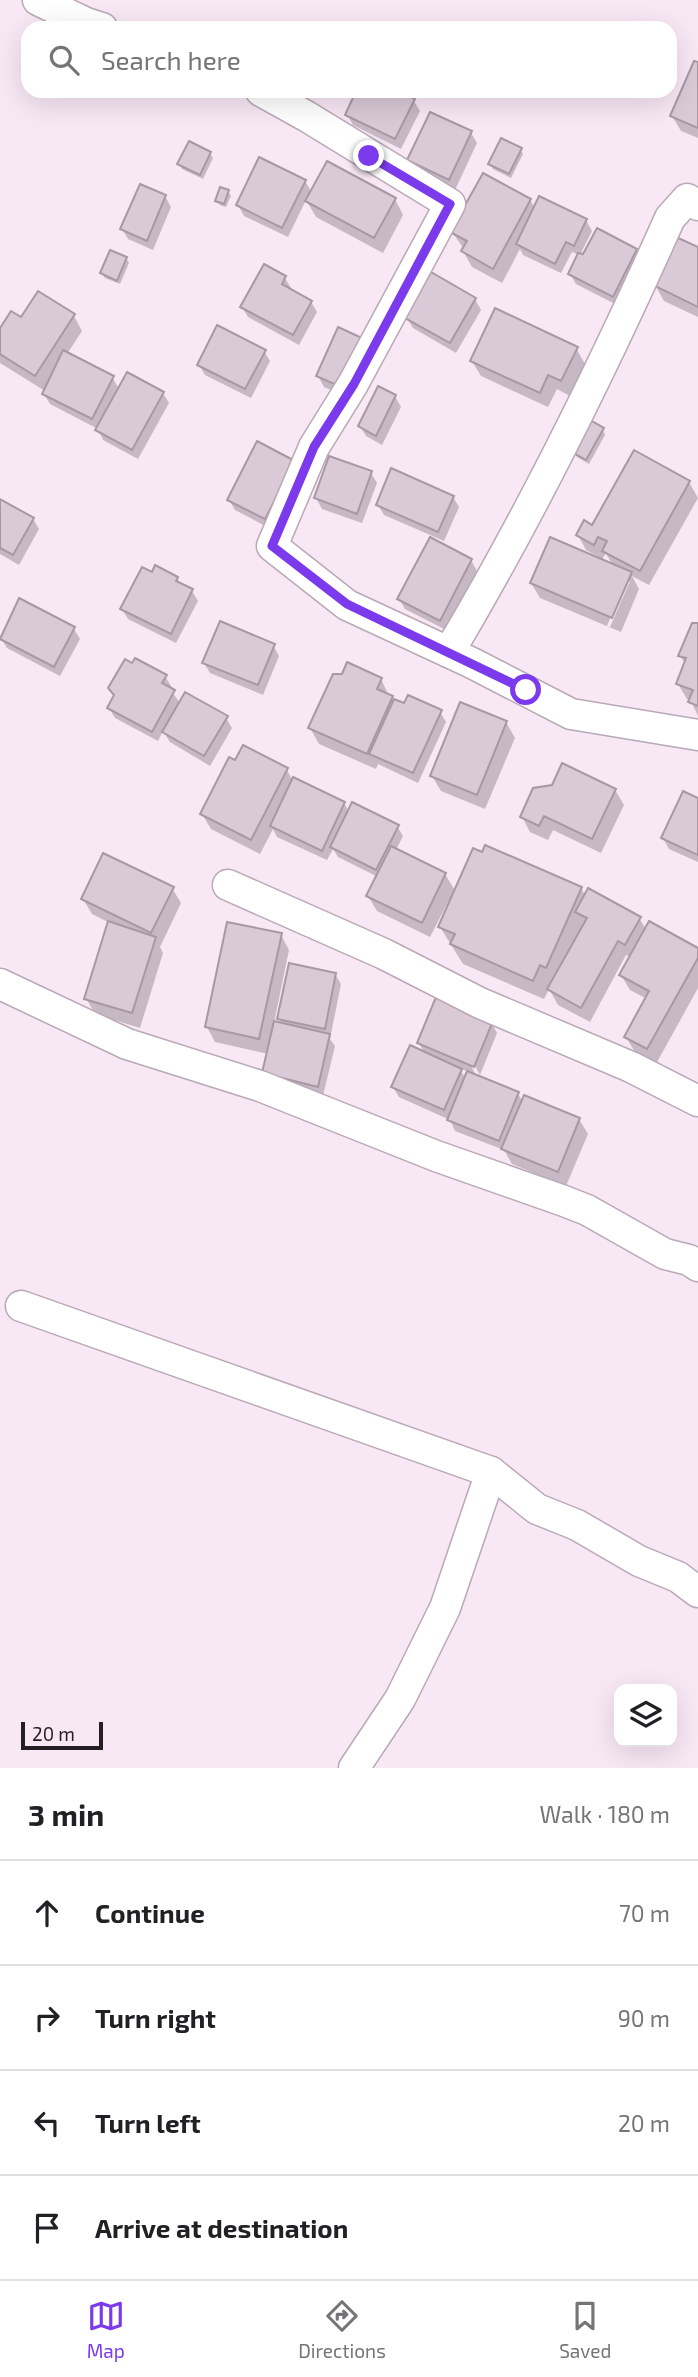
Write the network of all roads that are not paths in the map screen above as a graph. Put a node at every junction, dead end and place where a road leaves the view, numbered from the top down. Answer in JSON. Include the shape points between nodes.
{"nodes":[{"id":1,"x":38,"y":0,"type":"edge"},
{"id":2,"x":82,"y":21,"type":"edge"},
{"id":3,"x":274,"y":98,"type":"edge"},
{"id":4,"x":698,"y":205,"type":"edge"},
{"id":5,"x":449,"y":652,"type":"junction"},
{"id":6,"x":698,"y":735,"type":"edge"},
{"id":7,"x":228,"y":885,"type":"dead end"},
{"id":8,"x":0,"y":984,"type":"edge"},
{"id":9,"x":698,"y":1101,"type":"edge"},
{"id":10,"x":698,"y":1266,"type":"edge"},
{"id":11,"x":21,"y":1306,"type":"dead end"},
{"id":12,"x":491,"y":1472,"type":"junction"},
{"id":13,"x":698,"y":1592,"type":"edge"},
{"id":14,"x":354,"y":1768,"type":"edge"}],
"edges":[{"from":1,"to":2,"type":"street"},
{"from":3,"to":5,"type":"street","via":[[450,204],[354,384],[314,447],[272,546],[347,604]]},
{"from":4,"to":5,"type":"street","via":[[687,199],[670,218],[586,401]]},
{"from":5,"to":6,"type":"street","via":[[571,714]]},
{"from":7,"to":9,"type":"street"},
{"from":8,"to":10,"type":"street","via":[[127,1044],[260,1086],[587,1210],[666,1254]]},
{"from":11,"to":12,"type":"street"},
{"from":12,"to":13,"type":"street","via":[[537,1510],[578,1525]]},
{"from":12,"to":14,"type":"street","via":[[445,1608],[400,1699]]}]}
